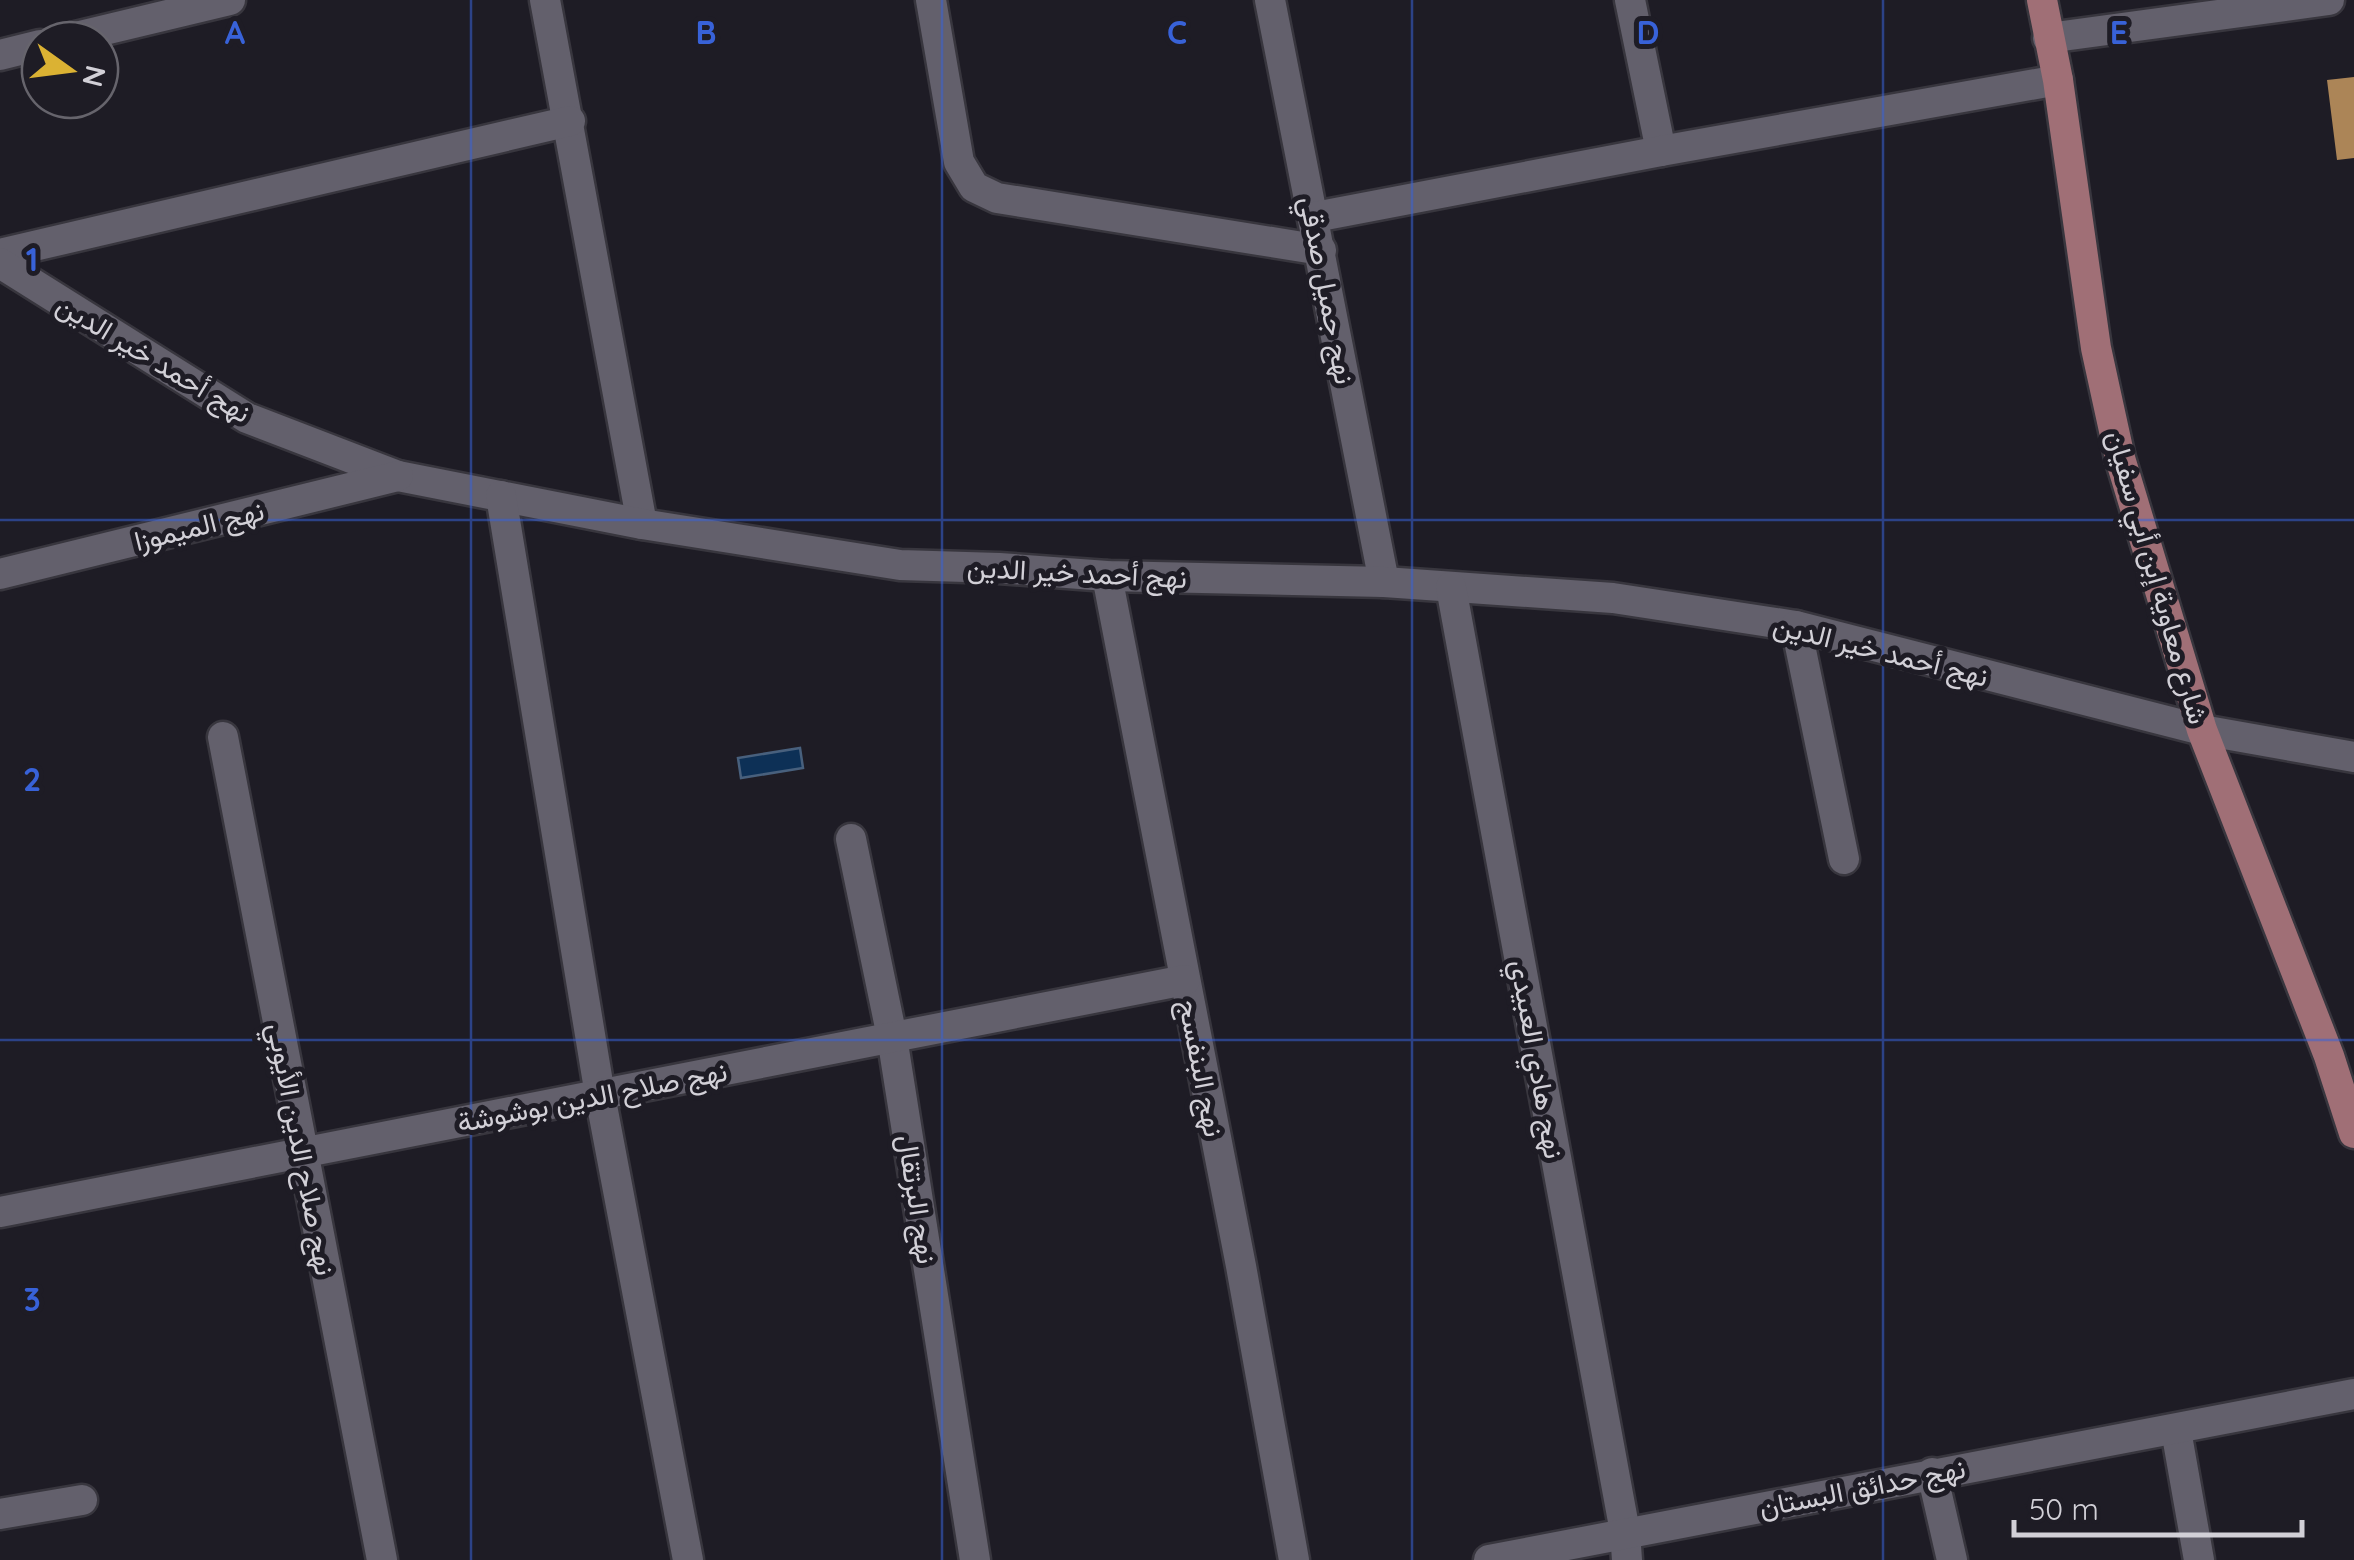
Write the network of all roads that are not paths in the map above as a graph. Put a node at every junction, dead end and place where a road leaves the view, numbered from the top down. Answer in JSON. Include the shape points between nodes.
{"nodes":[{"id":1,"x":230,"y":0,"type":"edge"},
{"id":2,"x":545,"y":0,"type":"edge"},
{"id":3,"x":931,"y":0,"type":"edge"},
{"id":4,"x":1270,"y":0,"type":"edge"},
{"id":5,"x":1630,"y":0,"type":"edge"},
{"id":6,"x":2042,"y":0,"type":"edge"},
{"id":7,"x":2329,"y":0,"type":"edge"},
{"id":8,"x":120,"y":26,"type":"edge"},
{"id":9,"x":2048,"y":38,"type":"junction"},
{"id":10,"x":2058,"y":80,"type":"junction"},
{"id":11,"x":570,"y":121,"type":"junction"},
{"id":12,"x":1661,"y":151,"type":"junction"},
{"id":13,"x":1315,"y":218,"type":"junction"},
{"id":14,"x":1321,"y":250,"type":"junction"},
{"id":15,"x":0,"y":254,"type":"edge"},
{"id":16,"x":0,"y":263,"type":"edge"},
{"id":17,"x":398,"y":476,"type":"junction"},
{"id":18,"x":500,"y":496,"type":"junction"},
{"id":19,"x":642,"y":524,"type":"junction"},
{"id":20,"x":0,"y":574,"type":"edge"},
{"id":21,"x":1107,"y":576,"type":"junction"},
{"id":22,"x":1384,"y":582,"type":"junction"},
{"id":23,"x":1451,"y":587,"type":"junction"},
{"id":24,"x":1796,"y":626,"type":"junction"},
{"id":25,"x":2202,"y":730,"type":"junction"},
{"id":26,"x":223,"y":737,"type":"dead end"},
{"id":27,"x":2354,"y":756,"type":"edge"},
{"id":28,"x":851,"y":839,"type":"dead end"},
{"id":29,"x":1844,"y":860,"type":"dead end"},
{"id":30,"x":1185,"y":980,"type":"junction"},
{"id":31,"x":892,"y":1038,"type":"junction"},
{"id":32,"x":600,"y":1095,"type":"junction"},
{"id":33,"x":2354,"y":1132,"type":"edge"},
{"id":34,"x":303,"y":1153,"type":"junction"},
{"id":35,"x":0,"y":1212,"type":"edge"},
{"id":36,"x":2354,"y":1394,"type":"edge"},
{"id":37,"x":2176,"y":1430,"type":"junction"},
{"id":38,"x":1932,"y":1473,"type":"junction"},
{"id":39,"x":82,"y":1500,"type":"dead end"},
{"id":40,"x":0,"y":1514,"type":"edge"},
{"id":41,"x":1626,"y":1546,"type":"edge"},
{"id":42,"x":382,"y":1560,"type":"edge"},
{"id":43,"x":688,"y":1560,"type":"edge"},
{"id":44,"x":975,"y":1560,"type":"edge"},
{"id":45,"x":1294,"y":1560,"type":"edge"},
{"id":46,"x":1489,"y":1560,"type":"edge"},
{"id":47,"x":1952,"y":1560,"type":"edge"},
{"id":48,"x":2200,"y":1560,"type":"edge"}],
"edges":[{"from":1,"to":8,"type":"street"},
{"from":2,"to":11,"type":"street"},
{"from":3,"to":14,"type":"street","via":[[960,162],[974,187],[996,198]]},
{"from":4,"to":13,"type":"street","name":"نهج جميل صدقي"},
{"from":5,"to":12,"type":"street"},
{"from":6,"to":9,"type":"main road","name":"شارع معاوية إبن أبي سفيان"},
{"from":7,"to":9,"type":"street"},
{"from":9,"to":10,"type":"main road","name":"شارع معاوية إبن أبي سفيان"},
{"from":10,"to":12,"type":"street"},
{"from":10,"to":25,"type":"main road","name":"شارع معاوية إبن أبي سفيان","via":[[2096,348],[2120,458]]},
{"from":11,"to":15,"type":"street"},
{"from":11,"to":19,"type":"street"},
{"from":12,"to":13,"type":"street"},
{"from":13,"to":14,"type":"street","name":"نهج جميل صدقي"},
{"from":14,"to":22,"type":"street","name":"نهج جميل صدقي"},
{"from":16,"to":17,"type":"street","name":"نهج أحمد خير الدين","via":[[247,418]]},
{"from":17,"to":18,"type":"street","name":"نهج أحمد خير الدين"},
{"from":17,"to":20,"type":"street","name":"نهج الميموزا"},
{"from":18,"to":19,"type":"street","name":"نهج أحمد خير الدين"},
{"from":18,"to":32,"type":"street"},
{"from":19,"to":21,"type":"street","name":"نهج أحمد خير الدين","via":[[900,566]]},
{"from":21,"to":22,"type":"street","name":"نهج أحمد خير الدين"},
{"from":21,"to":30,"type":"street","name":"نهج البنفسج"},
{"from":22,"to":23,"type":"street","name":"نهج أحمد خير الدين"},
{"from":23,"to":24,"type":"street","name":"نهج أحمد خير الدين","via":[[1614,598]]},
{"from":23,"to":41,"type":"street","name":"نهج هادي العبيدي"},
{"from":24,"to":25,"type":"street","name":"نهج أحمد خير الدين"},
{"from":24,"to":29,"type":"street"},
{"from":25,"to":27,"type":"street","name":"نهج أحمد خير الدين"},
{"from":25,"to":33,"type":"main road","name":"شارع معاوية إبن أبي سفيان"},
{"from":26,"to":34,"type":"street","name":"نهج صلاح الدين الأيوبي"},
{"from":28,"to":31,"type":"street","name":"نهج البرتقال"},
{"from":30,"to":31,"type":"street","name":"نهج صلاح الدين بوشوشة"},
{"from":30,"to":45,"type":"street","name":"نهج البنفسج"},
{"from":31,"to":32,"type":"street","name":"نهج صلاح الدين بوشوشة"},
{"from":31,"to":44,"type":"street","name":"نهج البرتقال"},
{"from":32,"to":34,"type":"street","name":"نهج صلاح الدين بوشوشة"},
{"from":32,"to":43,"type":"street"},
{"from":34,"to":35,"type":"street","name":"نهج صلاح الدين بوشوشة"},
{"from":34,"to":42,"type":"street","name":"نهج صلاح الدين الأيوبي"},
{"from":36,"to":37,"type":"street","name":"نهج حدائق البستان"},
{"from":37,"to":38,"type":"street","name":"نهج حدائق البستان"},
{"from":37,"to":48,"type":"street"},
{"from":38,"to":41,"type":"street","name":"نهج حدائق البستان"},
{"from":38,"to":47,"type":"street"},
{"from":39,"to":40,"type":"street"},
{"from":41,"to":46,"type":"street","name":"نهج حدائق البستان"}]}
